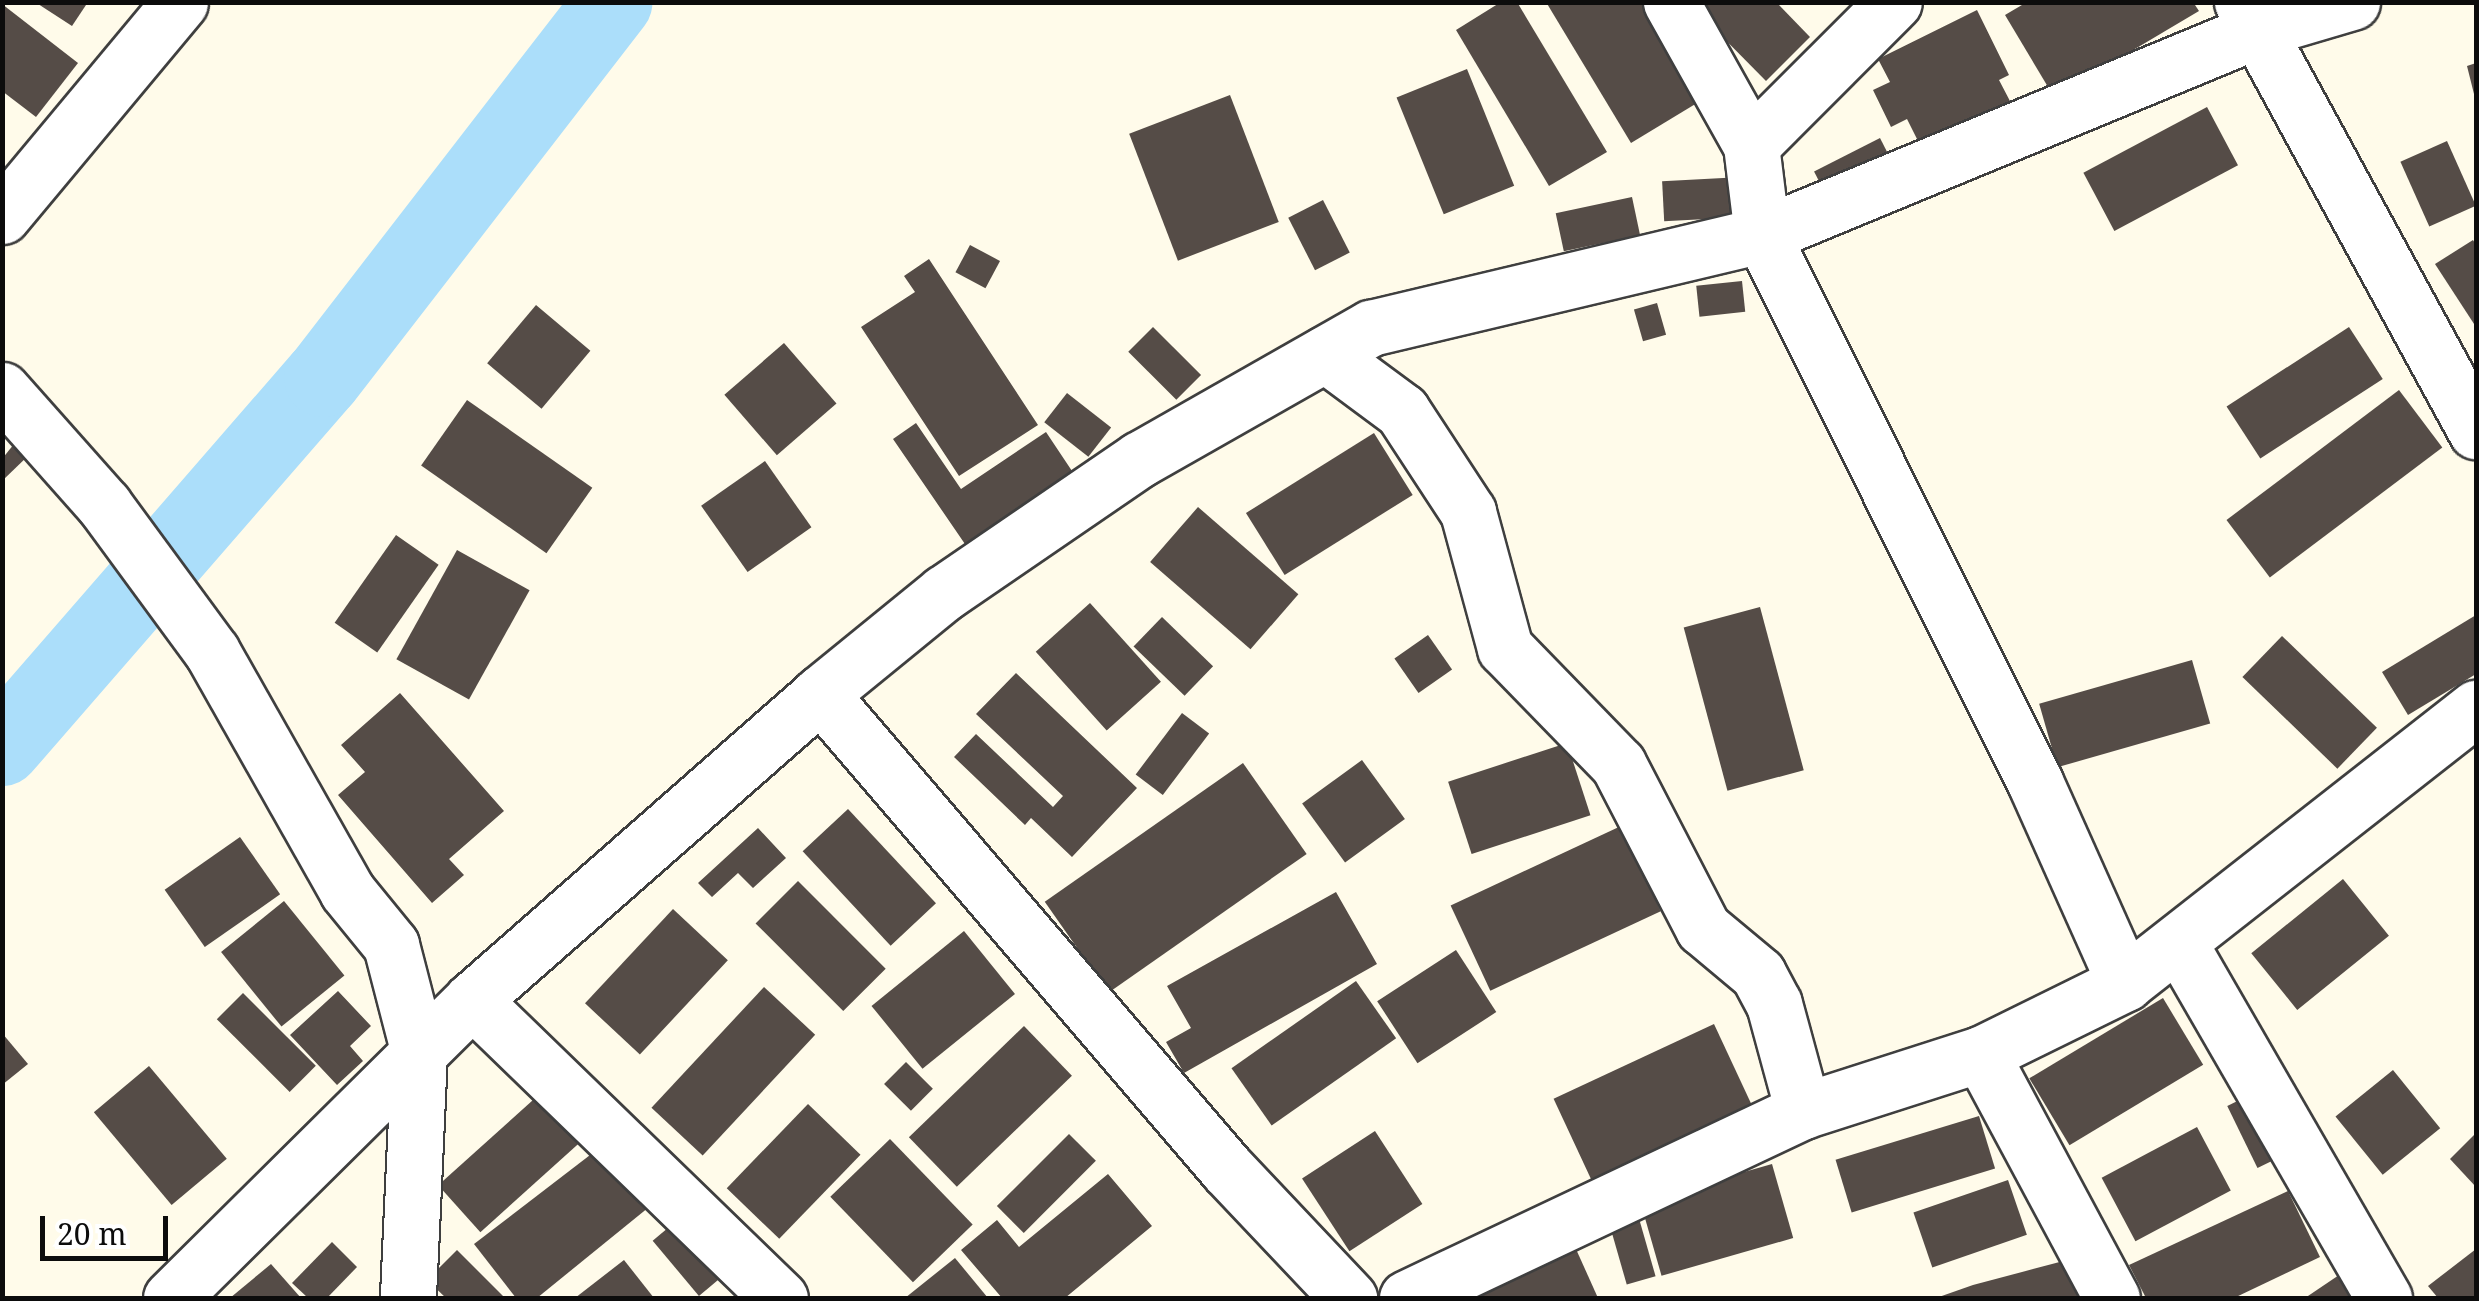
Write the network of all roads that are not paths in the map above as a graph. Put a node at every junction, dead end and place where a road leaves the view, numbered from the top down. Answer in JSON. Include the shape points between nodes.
{"nodes":[{"id":1,"x":180,"y":2,"type":"edge"},
{"id":2,"x":1671,"y":2,"type":"edge"},
{"id":3,"x":1894,"y":2,"type":"edge"},
{"id":4,"x":2352,"y":2,"type":"edge"},
{"id":5,"x":2251,"y":16,"type":"edge"},
{"id":6,"x":1751,"y":145,"type":"junction"},
{"id":7,"x":2,"y":216,"type":"edge"},
{"id":8,"x":1762,"y":235,"type":"junction"},
{"id":9,"x":1325,"y":354,"type":"junction"},
{"id":10,"x":2,"y":390,"type":"edge"},
{"id":11,"x":2476,"y":431,"type":"edge"},
{"id":12,"x":820,"y":694,"type":"junction"},
{"id":13,"x":2476,"y":708,"type":"edge"},
{"id":14,"x":2179,"y":943,"type":"junction"},
{"id":15,"x":2124,"y":983,"type":"junction"},
{"id":16,"x":472,"y":1000,"type":"junction"},
{"id":17,"x":419,"y":1053,"type":"junction"},
{"id":18,"x":1981,"y":1054,"type":"junction"},
{"id":19,"x":1803,"y":1112,"type":"junction"},
{"id":20,"x":170,"y":1298,"type":"edge"},
{"id":21,"x":408,"y":1298,"type":"edge"},
{"id":22,"x":780,"y":1298,"type":"edge"},
{"id":23,"x":1349,"y":1298,"type":"edge"},
{"id":24,"x":1408,"y":1298,"type":"edge"},
{"id":25,"x":2112,"y":1298,"type":"edge"},
{"id":26,"x":2384,"y":1298,"type":"edge"}],
"edges":[{"from":1,"to":7,"type":"street"},
{"from":2,"to":6,"type":"street"},
{"from":3,"to":6,"type":"street"},
{"from":4,"to":5,"type":"street"},
{"from":5,"to":8,"type":"street"},
{"from":5,"to":11,"type":"street"},
{"from":6,"to":8,"type":"street"},
{"from":8,"to":9,"type":"street","via":[[1372,328]]},
{"from":8,"to":15,"type":"street","via":[[2035,782]]},
{"from":9,"to":12,"type":"street","via":[[1140,458],[944,593]]},
{"from":9,"to":19,"type":"street","via":[[1402,412],[1468,512],[1505,648],[1529,680],[1576,716],[1618,764],[1703,928],[1758,974],[1774,1004]]},
{"from":10,"to":17,"type":"street","via":[[104,505],[212,652],[347,891],[391,945]]},
{"from":12,"to":16,"type":"street"},
{"from":12,"to":23,"type":"street","via":[[1226,1169]]},
{"from":13,"to":14,"type":"street"},
{"from":14,"to":15,"type":"street"},
{"from":14,"to":26,"type":"street"},
{"from":15,"to":18,"type":"street"},
{"from":16,"to":17,"type":"street"},
{"from":16,"to":22,"type":"street"},
{"from":17,"to":20,"type":"street"},
{"from":17,"to":21,"type":"street"},
{"from":18,"to":19,"type":"street"},
{"from":18,"to":25,"type":"street"},
{"from":19,"to":24,"type":"street"}]}
